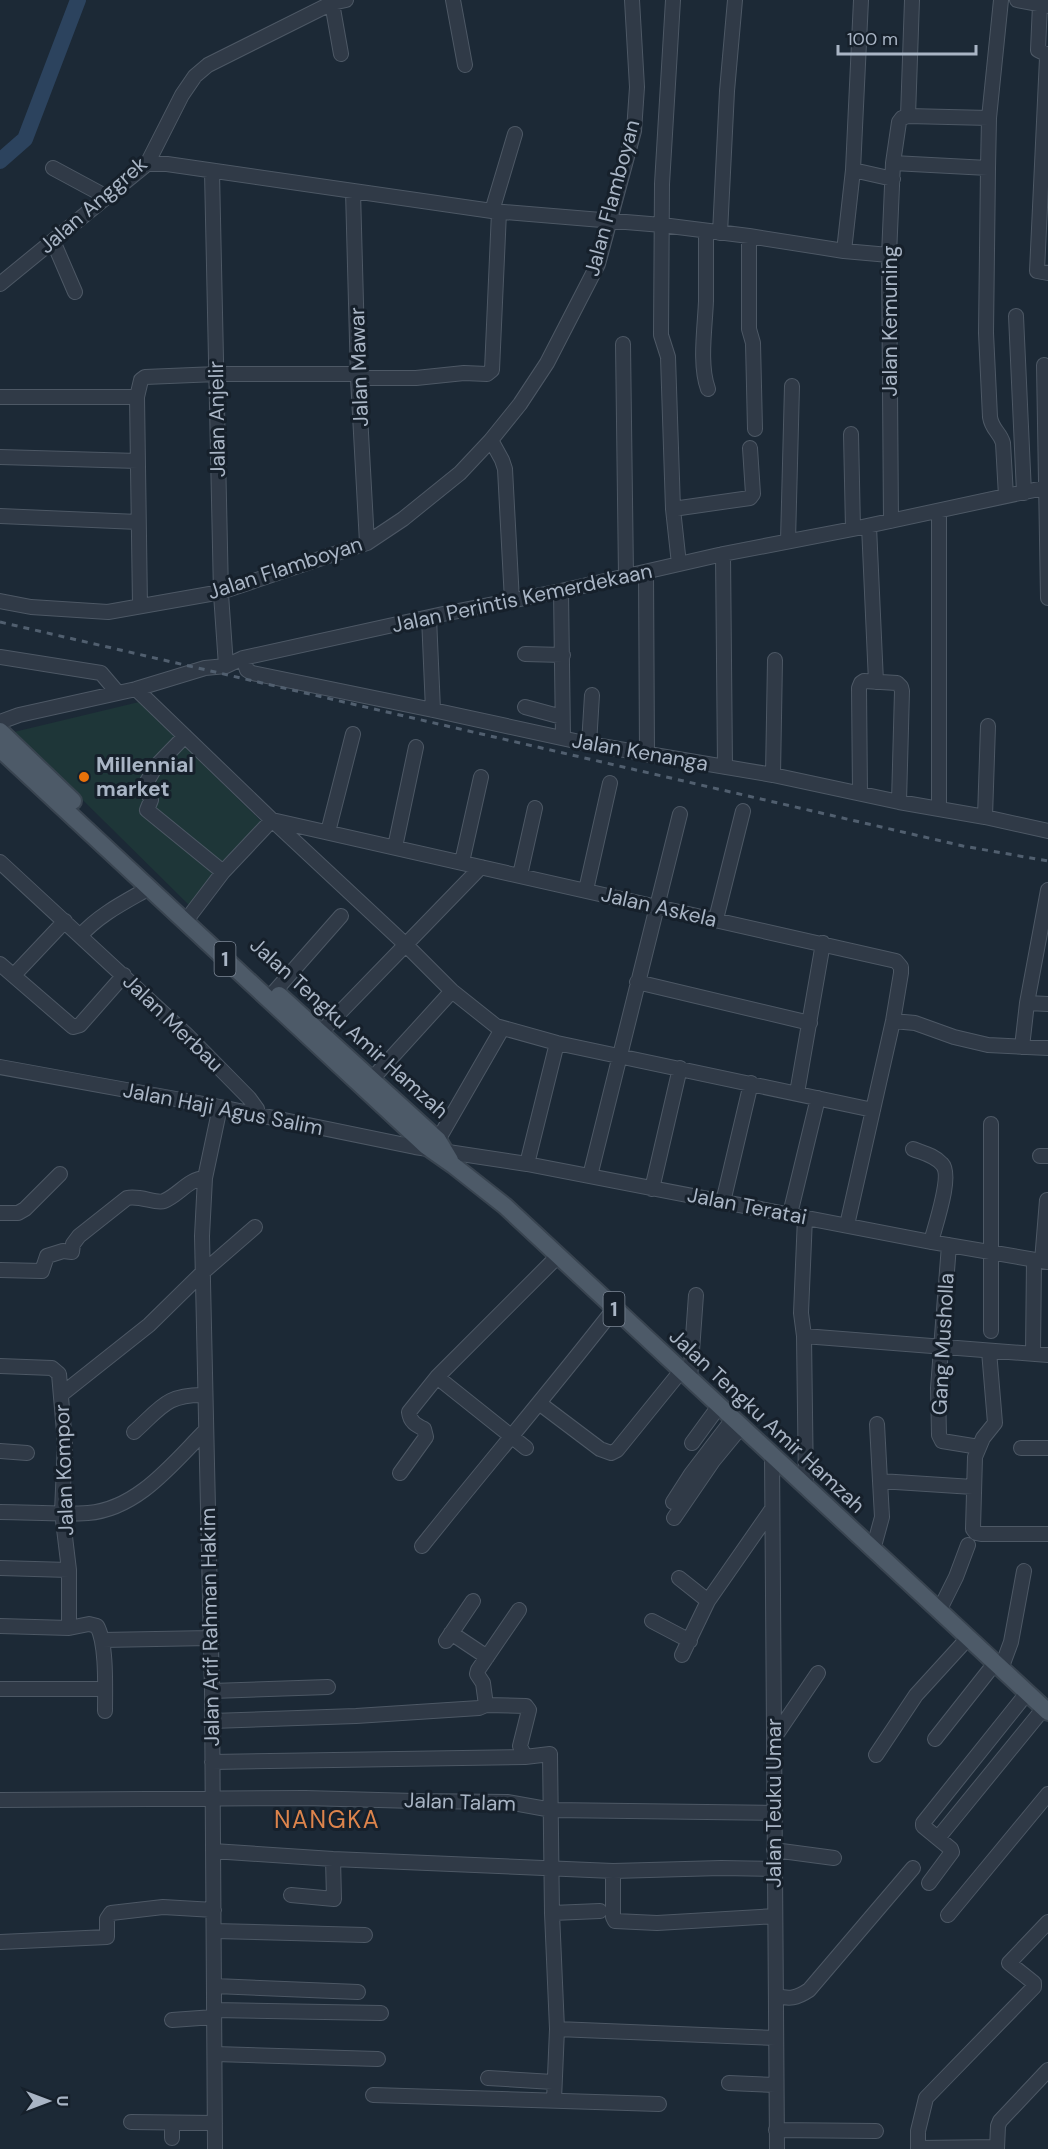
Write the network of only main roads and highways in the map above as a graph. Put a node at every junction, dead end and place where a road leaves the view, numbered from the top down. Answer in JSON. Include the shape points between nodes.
{"nodes":[{"id":1,"x":0,"y":731,"type":"edge"},
{"id":2,"x":0,"y":749,"type":"edge"},
{"id":3,"x":188,"y":918,"type":"junction"},
{"id":4,"x":442,"y":1152,"type":"junction"},
{"id":5,"x":1046,"y":1710,"type":"edge"}],
"edges":[{"from":1,"to":3,"type":"main road","name":"Jalan Tengku Amir Hamzah","number":"1"},
{"from":2,"to":3,"type":"main road","name":"Jalan Tengku Amir Hamzah","number":"1","via":[[148,888]]},
{"from":3,"to":4,"type":"main road","name":"Jalan Tengku Amir Hamzah","number":"1"},
{"from":3,"to":4,"type":"main road","name":"Jalan Tengku Amir Hamzah","number":"1","via":[[321,1032]]},
{"from":4,"to":5,"type":"main road","name":"Jalan Tengku Amir Hamzah","number":"1","via":[[505,1206]]}]}
